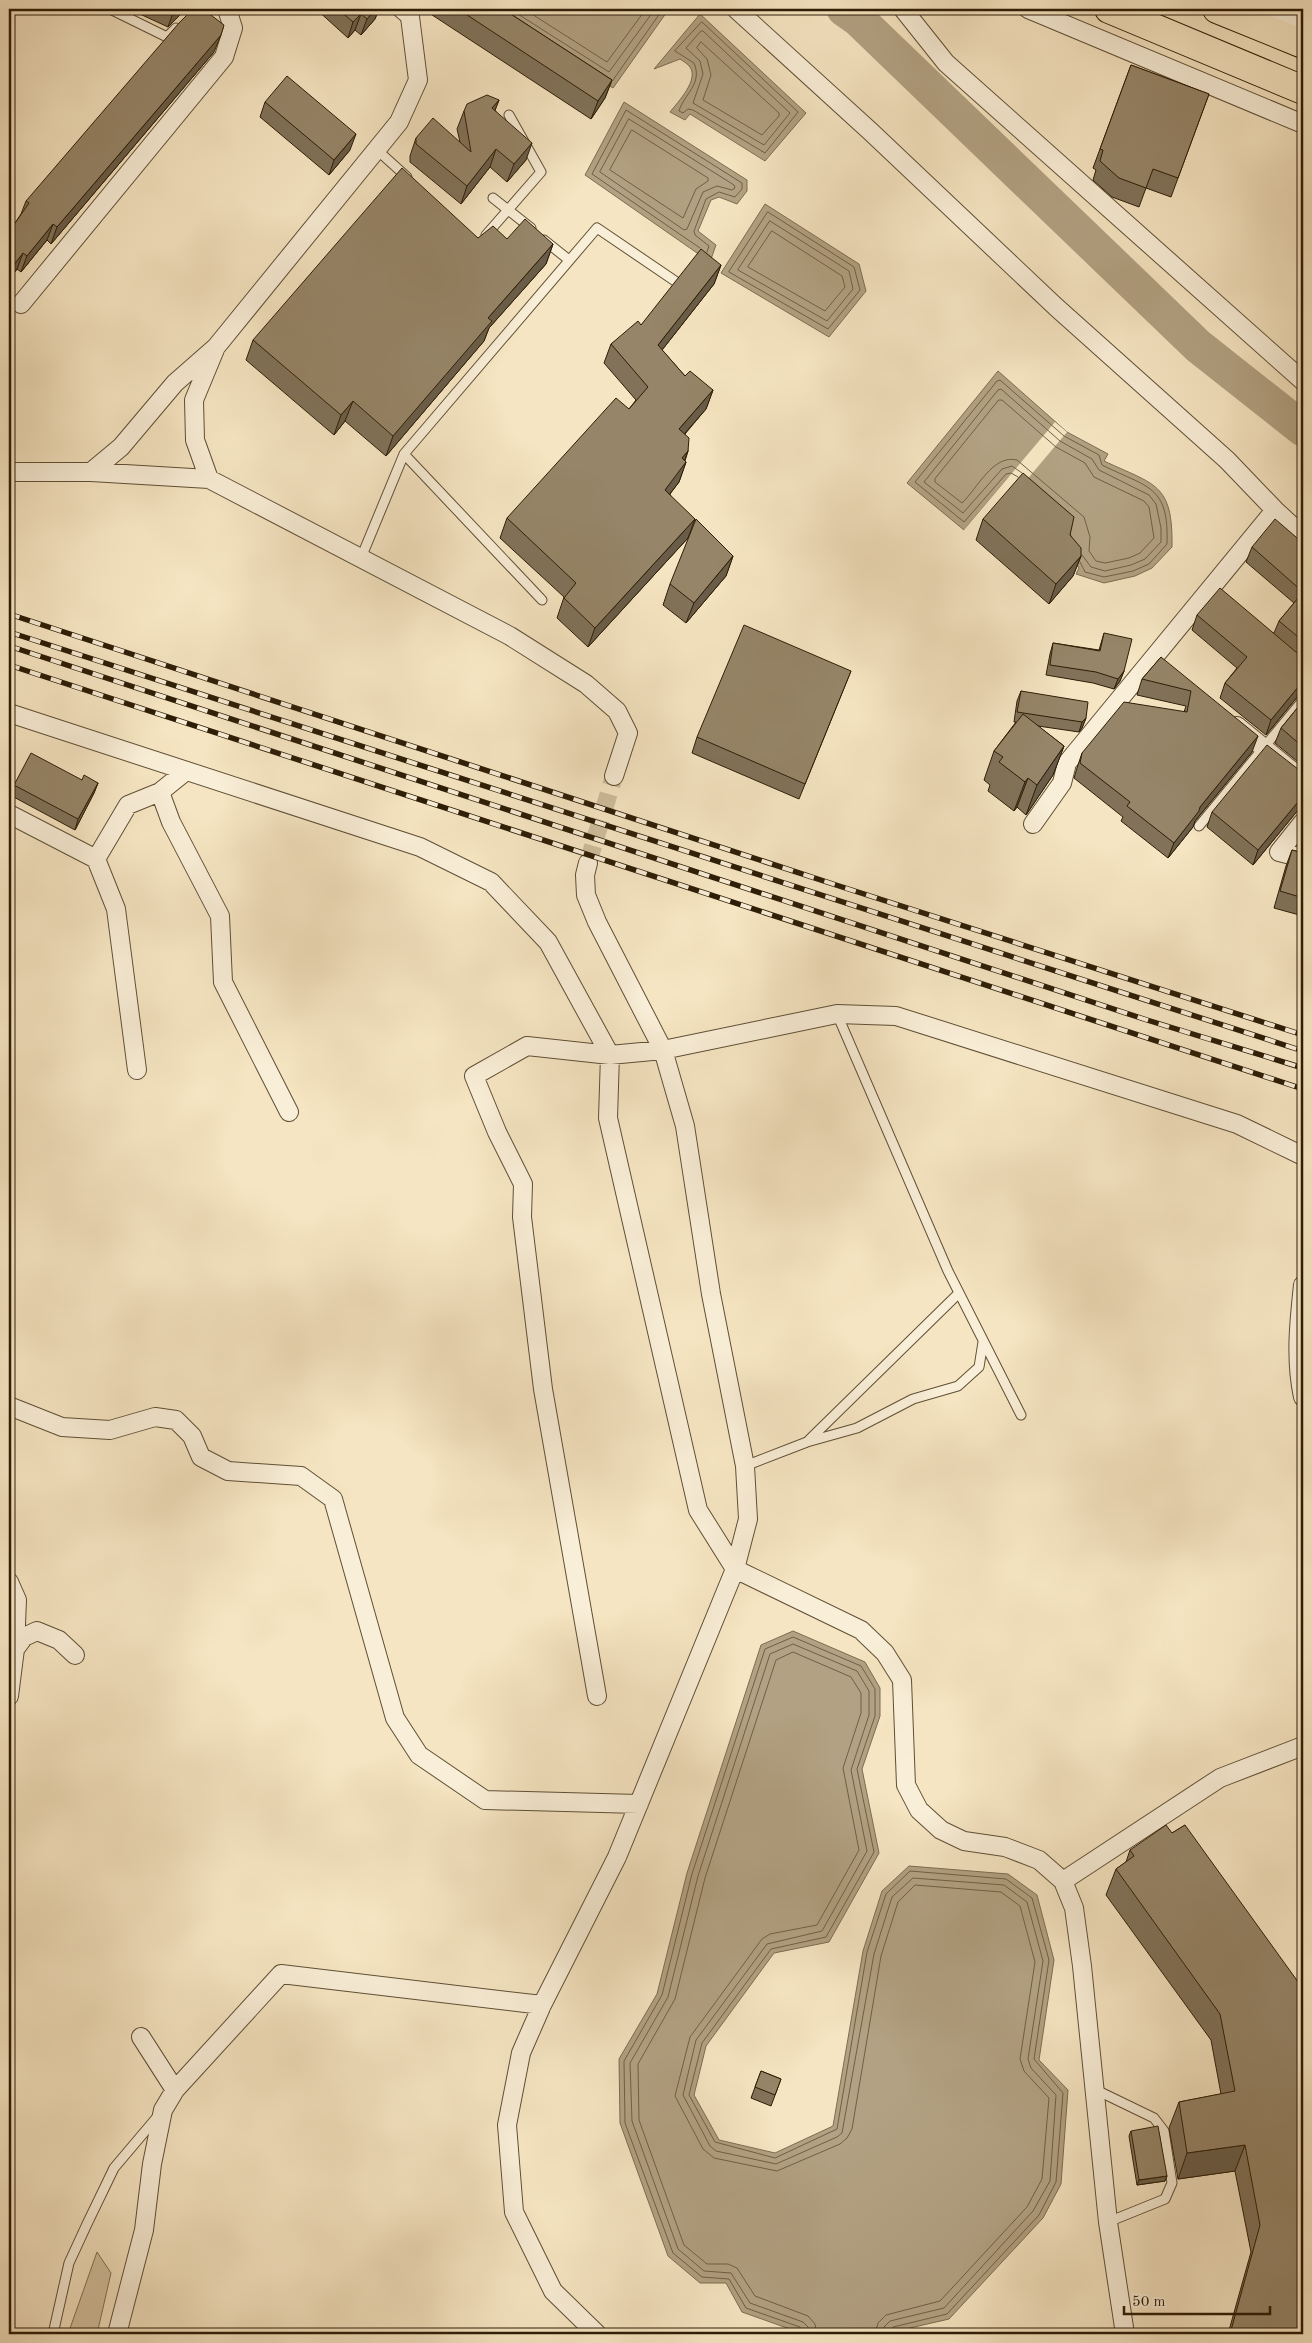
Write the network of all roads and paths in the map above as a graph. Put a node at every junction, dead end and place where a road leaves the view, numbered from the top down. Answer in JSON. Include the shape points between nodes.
{"nodes":[{"id":1,"x":110,"y":9,"type":"edge"},
{"id":2,"x":227,"y":9,"type":"edge"},
{"id":3,"x":395,"y":9,"type":"edge"},
{"id":4,"x":736,"y":9,"type":"edge"},
{"id":5,"x":903,"y":9,"type":"edge"},
{"id":6,"x":1028,"y":9,"type":"edge"},
{"id":7,"x":1109,"y":9,"type":"edge"},
{"id":8,"x":1217,"y":9,"type":"edge"},
{"id":9,"x":1275,"y":9,"type":"edge"},
{"id":10,"x":410,"y":16,"type":"edge"},
{"id":11,"x":1303,"y":20,"type":"edge"},
{"id":12,"x":181,"y":23,"type":"edge"},
{"id":13,"x":1303,"y":44,"type":"edge"},
{"id":14,"x":1303,"y":90,"type":"edge"},
{"id":15,"x":509,"y":115,"type":"dead end"},
{"id":16,"x":1303,"y":124,"type":"edge"},
{"id":17,"x":376,"y":149,"type":"junction"},
{"id":18,"x":413,"y":183,"type":"edge"},
{"id":19,"x":493,"y":198,"type":"dead end"},
{"id":20,"x":508,"y":210,"type":"junction"},
{"id":21,"x":480,"y":243,"type":"edge"},
{"id":22,"x":569,"y":260,"type":"junction"},
{"id":23,"x":675,"y":281,"type":"edge"},
{"id":24,"x":21,"y":304,"type":"dead end"},
{"id":25,"x":216,"y":347,"type":"junction"},
{"id":26,"x":1303,"y":381,"type":"edge"},
{"id":27,"x":404,"y":454,"type":"junction"},
{"id":28,"x":9,"y":472,"type":"edge"},
{"id":29,"x":91,"y":472,"type":"junction"},
{"id":30,"x":210,"y":478,"type":"junction"},
{"id":31,"x":1274,"y":510,"type":"junction"},
{"id":32,"x":1303,"y":536,"type":"edge"},
{"id":33,"x":361,"y":558,"type":"junction"},
{"id":34,"x":542,"y":600,"type":"dead end"},
{"id":35,"x":1154,"y":658,"type":"junction"},
{"id":36,"x":1168,"y":670,"type":"edge"},
{"id":37,"x":1303,"y":700,"type":"edge"},
{"id":38,"x":9,"y":713,"type":"edge"},
{"id":39,"x":1227,"y":718,"type":"edge"},
{"id":40,"x":1264,"y":748,"type":"junction"},
{"id":41,"x":186,"y":771,"type":"junction"},
{"id":42,"x":614,"y":776,"type":"tunnel mouth"},
{"id":43,"x":1303,"y":780,"type":"edge"},
{"id":44,"x":160,"y":792,"type":"junction"},
{"id":45,"x":9,"y":814,"type":"edge"},
{"id":46,"x":1303,"y":822,"type":"edge"},
{"id":47,"x":1033,"y":824,"type":"dead end"},
{"id":48,"x":1199,"y":826,"type":"edge"},
{"id":49,"x":1303,"y":858,"type":"edge"},
{"id":50,"x":96,"y":859,"type":"junction"},
{"id":51,"x":588,"y":863,"type":"tunnel mouth"},
{"id":52,"x":837,"y":1014,"type":"junction"},
{"id":53,"x":663,"y":1050,"type":"junction"},
{"id":54,"x":610,"y":1055,"type":"junction"},
{"id":55,"x":137,"y":1070,"type":"dead end"},
{"id":56,"x":289,"y":1112,"type":"dead end"},
{"id":57,"x":1303,"y":1156,"type":"edge"},
{"id":58,"x":1303,"y":1285,"type":"edge"},
{"id":59,"x":959,"y":1293,"type":"junction"},
{"id":60,"x":983,"y":1342,"type":"junction"},
{"id":61,"x":1303,"y":1397,"type":"edge"},
{"id":62,"x":9,"y":1406,"type":"edge"},
{"id":63,"x":1021,"y":1416,"type":"dead end"},
{"id":64,"x":807,"y":1442,"type":"junction"},
{"id":65,"x":745,"y":1466,"type":"junction"},
{"id":66,"x":735,"y":1569,"type":"junction"},
{"id":67,"x":9,"y":1582,"type":"edge"},
{"id":68,"x":14,"y":1649,"type":"junction"},
{"id":69,"x":75,"y":1654,"type":"dead end"},
{"id":70,"x":9,"y":1696,"type":"edge"},
{"id":71,"x":596,"y":1696,"type":"dead end"},
{"id":72,"x":1303,"y":1746,"type":"edge"},
{"id":73,"x":639,"y":1804,"type":"junction"},
{"id":74,"x":1063,"y":1882,"type":"junction"},
{"id":75,"x":542,"y":2005,"type":"junction"},
{"id":76,"x":141,"y":2037,"type":"dead end"},
{"id":77,"x":1094,"y":2089,"type":"junction"},
{"id":78,"x":175,"y":2090,"type":"junction"},
{"id":79,"x":163,"y":2110,"type":"junction"},
{"id":80,"x":1108,"y":2222,"type":"junction"},
{"id":81,"x":53,"y":2334,"type":"edge"},
{"id":82,"x":117,"y":2334,"type":"edge"},
{"id":83,"x":598,"y":2334,"type":"edge"},
{"id":84,"x":1125,"y":2334,"type":"edge"}],
"edges":[{"from":1,"to":12,"type":"lane","via":[[167,37]]},
{"from":2,"to":24,"type":"street","via":[[233,28],[224,57]]},
{"from":3,"to":10,"type":"lane"},
{"from":4,"to":31,"type":"street","via":[[1056,307],[1227,460]]},
{"from":5,"to":26,"type":"street","via":[[946,63]]},
{"from":6,"to":16,"type":"street"},
{"from":7,"to":14,"type":"highway"},
{"from":8,"to":13,"type":"highway"},
{"from":9,"to":11,"type":"street"},
{"from":10,"to":17,"type":"street","via":[[418,80],[398,122]]},
{"from":15,"to":20,"type":"lane","via":[[542,172]]},
{"from":17,"to":18,"type":"lane"},
{"from":17,"to":25,"type":"street"},
{"from":19,"to":20,"type":"lane"},
{"from":20,"to":21,"type":"lane"},
{"from":20,"to":22,"type":"lane"},
{"from":22,"to":23,"type":"lane","via":[[597,228]]},
{"from":22,"to":27,"type":"lane"},
{"from":25,"to":29,"type":"street","via":[[175,383],[121,447]]},
{"from":25,"to":30,"type":"street","via":[[194,400],[195,440]]},
{"from":27,"to":33,"type":"lane"},
{"from":27,"to":34,"type":"lane"},
{"from":28,"to":29,"type":"street"},
{"from":29,"to":30,"type":"street"},
{"from":30,"to":33,"type":"street"},
{"from":31,"to":32,"type":"street"},
{"from":31,"to":35,"type":"street","via":[[1213,593]]},
{"from":33,"to":42,"type":"street","via":[[510,636],[586,684],[617,711],[628,733]]},
{"from":35,"to":36,"type":"street"},
{"from":35,"to":47,"type":"street","via":[[1067,763],[1062,783]]},
{"from":37,"to":40,"type":"lane"},
{"from":38,"to":41,"type":"street"},
{"from":39,"to":40,"type":"street"},
{"from":40,"to":43,"type":"street"},
{"from":40,"to":48,"type":"lane"},
{"from":41,"to":44,"type":"street"},
{"from":41,"to":54,"type":"street","via":[[420,847],[491,882],[548,942]]},
{"from":44,"to":50,"type":"street","via":[[128,805]]},
{"from":44,"to":56,"type":"street","via":[[171,822],[220,916],[223,982]]},
{"from":45,"to":50,"type":"street"},
{"from":46,"to":49,"type":"street","via":[[1279,852]]},
{"from":50,"to":55,"type":"street","via":[[116,909]]},
{"from":51,"to":53,"type":"street","via":[[586,895],[596,922]]},
{"from":52,"to":53,"type":"street"},
{"from":52,"to":57,"type":"street","via":[[896,1016],[1237,1124]]},
{"from":52,"to":59,"type":"lane"},
{"from":53,"to":54,"type":"street"},
{"from":53,"to":65,"type":"street","via":[[685,1126],[711,1294]]},
{"from":54,"to":66,"type":"street","via":[[608,1118],[698,1510]]},
{"from":54,"to":71,"type":"street","via":[[527,1046],[474,1076],[523,1184],[522,1217],[543,1389]]},
{"from":58,"to":61,"type":"street","via":[[1298,1332]]},
{"from":59,"to":60,"type":"lane"},
{"from":59,"to":64,"type":"lane"},
{"from":60,"to":63,"type":"lane"},
{"from":60,"to":64,"type":"lane","via":[[979,1367],[958,1386],[913,1399],[857,1428]]},
{"from":62,"to":73,"type":"street","via":[[62,1427],[110,1430],[155,1417],[176,1420],[192,1436],[201,1457],[228,1471],[301,1476],[333,1499],[395,1718],[419,1755],[485,1800]]},
{"from":64,"to":65,"type":"lane"},
{"from":65,"to":66,"type":"street","via":[[748,1519]]},
{"from":66,"to":73,"type":"street"},
{"from":66,"to":74,"type":"street","via":[[860,1630],[885,1653],[902,1680],[906,1785],[919,1810],[941,1830],[964,1841],[1005,1847],[1038,1860]]},
{"from":67,"to":68,"type":"street","via":[[17,1600]]},
{"from":68,"to":69,"type":"street","via":[[24,1637],[37,1631],[59,1640]]},
{"from":68,"to":70,"type":"street"},
{"from":72,"to":74,"type":"street","via":[[1220,1778]]},
{"from":73,"to":75,"type":"street","via":[[617,1857]]},
{"from":74,"to":77,"type":"street","via":[[1074,1908]]},
{"from":75,"to":78,"type":"street","via":[[281,1974]]},
{"from":75,"to":83,"type":"street","via":[[521,2053],[507,2125],[514,2212],[553,2291]]},
{"from":76,"to":78,"type":"street"},
{"from":77,"to":80,"type":"street"},
{"from":77,"to":80,"type":"lane","via":[[1154,2118],[1164,2131],[1172,2182],[1165,2199]]},
{"from":78,"to":79,"type":"street"},
{"from":79,"to":81,"type":"lane","via":[[110,2176],[69,2263]]},
{"from":79,"to":82,"type":"street","via":[[144,2230]]},
{"from":80,"to":84,"type":"street"}]}
